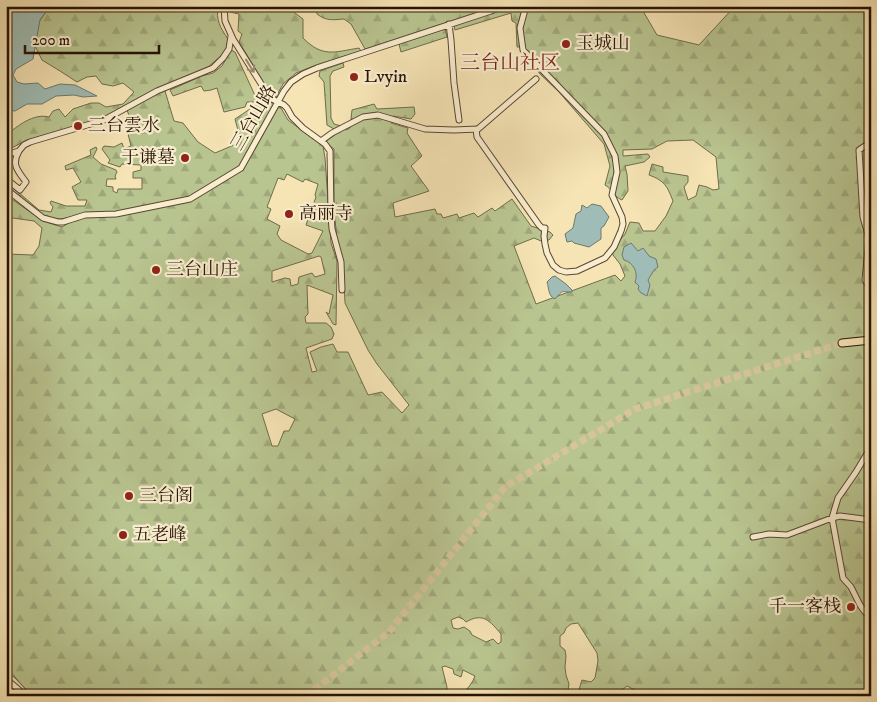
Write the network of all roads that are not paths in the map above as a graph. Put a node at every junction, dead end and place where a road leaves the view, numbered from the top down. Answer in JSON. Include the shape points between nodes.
{"nodes":[{"id":1,"x":224,"y":6,"type":"edge"},
{"id":2,"x":503,"y":6,"type":"edge"},
{"id":3,"x":526,"y":6,"type":"edge"},
{"id":4,"x":449,"y":24,"type":"junction"},
{"id":5,"x":231,"y":36,"type":"junction"},
{"id":6,"x":536,"y":79,"type":"dead end"},
{"id":7,"x":277,"y":102,"type":"junction"},
{"id":8,"x":459,"y":120,"type":"dead end"},
{"id":9,"x":476,"y":129,"type":"junction"},
{"id":10,"x":321,"y":141,"type":"junction"},
{"id":11,"x":865,"y":146,"type":"dead end"},
{"id":12,"x":19,"y":151,"type":"junction"},
{"id":13,"x":6,"y":155,"type":"edge"},
{"id":14,"x":6,"y":190,"type":"edge"},
{"id":15,"x":871,"y":289,"type":"edge"},
{"id":16,"x":342,"y":290,"type":"dead end"},
{"id":17,"x":871,"y":340,"type":"edge"},
{"id":18,"x":842,"y":343,"type":"tunnel mouth"},
{"id":19,"x":871,"y":452,"type":"edge"},
{"id":20,"x":832,"y":518,"type":"junction"},
{"id":21,"x":871,"y":520,"type":"edge"},
{"id":22,"x":871,"y":526,"type":"edge"},
{"id":23,"x":753,"y":537,"type":"dead end"},
{"id":24,"x":870,"y":545,"type":"edge"},
{"id":25,"x":871,"y":562,"type":"edge"},
{"id":26,"x":871,"y":617,"type":"edge"},
{"id":27,"x":6,"y":679,"type":"edge"},
{"id":28,"x":23,"y":696,"type":"edge"}],
"edges":[{"from":1,"to":5,"type":"street"},
{"from":2,"to":4,"type":"street","name":"三台山路"},
{"from":3,"to":9,"type":"street","via":[[520,28],[523,50],[604,134],[615,156],[617,172],[612,195],[623,224],[614,247],[605,258],[577,271],[566,272],[552,265],[545,244],[545,228],[477,137]]},
{"from":4,"to":7,"type":"street","name":"三台山路","via":[[303,74],[291,82]]},
{"from":4,"to":8,"type":"street"},
{"from":5,"to":7,"type":"street","one_way":true,"via":[[270,98]]},
{"from":5,"to":12,"type":"street","via":[[229,49],[213,68],[157,91],[104,120],[30,142]]},
{"from":6,"to":9,"type":"street"},
{"from":7,"to":10,"type":"street"},
{"from":7,"to":14,"type":"street","name":"三台山路","via":[[241,168],[190,199],[58,222],[43,218]]},
{"from":9,"to":10,"type":"street","via":[[425,129],[378,115],[363,117]]},
{"from":10,"to":16,"type":"street","via":[[330,151],[332,229],[341,262]]},
{"from":11,"to":15,"type":"street","via":[[859,150],[859,171],[863,217],[869,238],[865,280]]},
{"from":12,"to":13,"type":"street"},
{"from":12,"to":14,"type":"street","via":[[16,168],[26,182],[20,190],[10,182]]},
{"from":17,"to":18,"type":"main road"},
{"from":19,"to":20,"type":"street","via":[[838,498]]},
{"from":20,"to":21,"type":"street"},
{"from":20,"to":23,"type":"street","via":[[787,536],[769,534]]},
{"from":20,"to":26,"type":"street","via":[[843,578]]},
{"from":22,"to":24,"type":"street"},
{"from":24,"to":25,"type":"street"},
{"from":27,"to":28,"type":"street"}]}
